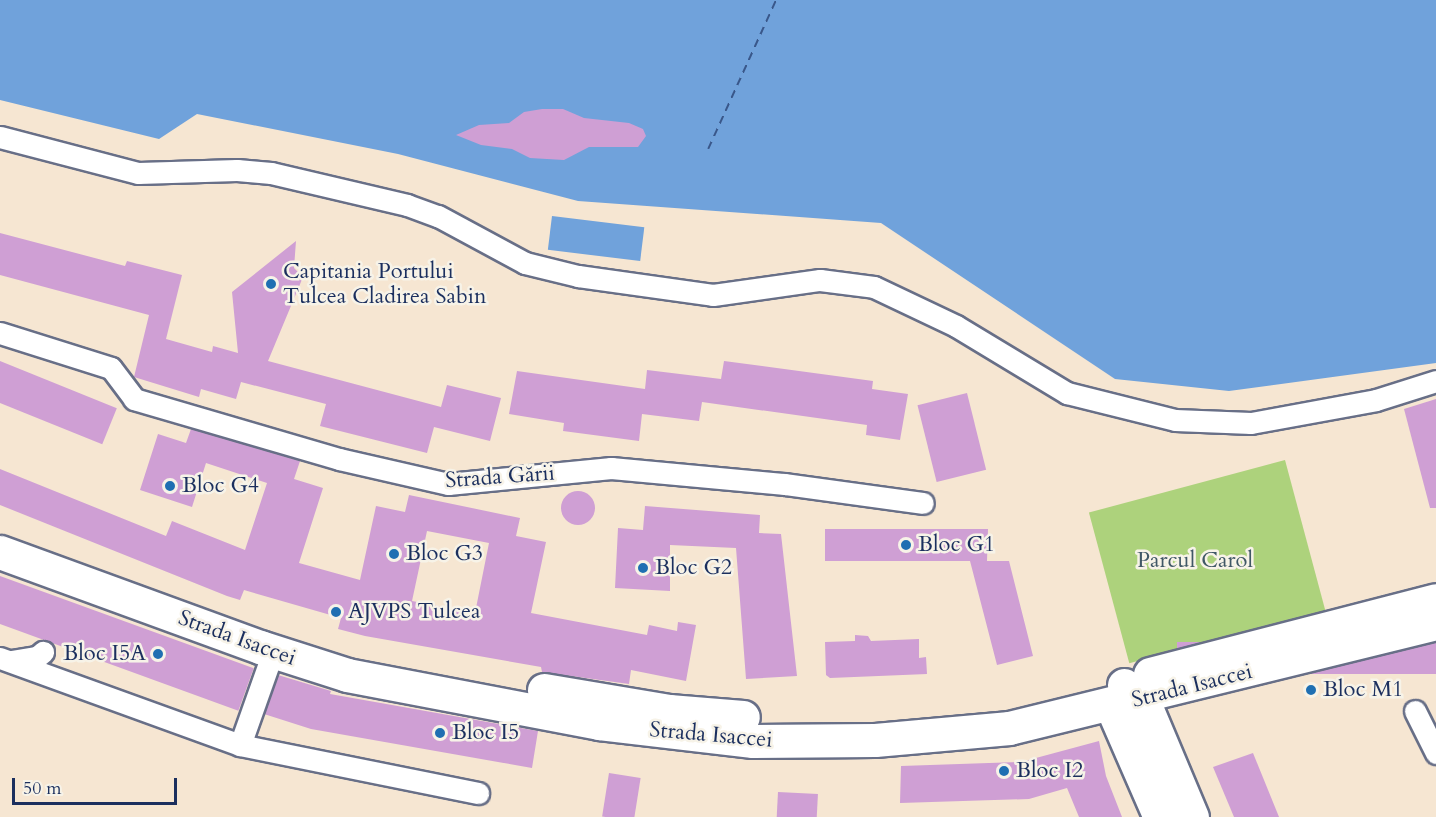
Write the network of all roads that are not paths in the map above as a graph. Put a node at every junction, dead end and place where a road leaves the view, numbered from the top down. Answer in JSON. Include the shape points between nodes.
{"nodes":[{"id":1,"x":0,"y":137,"type":"edge"},
{"id":2,"x":0,"y":333,"type":"edge"},
{"id":3,"x":1436,"y":381,"type":"edge"},
{"id":4,"x":923,"y":502,"type":"dead end"},
{"id":5,"x":0,"y":531,"type":"edge"},
{"id":6,"x":0,"y":552,"type":"edge"},
{"id":7,"x":1436,"y":600,"type":"edge"},
{"id":8,"x":1436,"y":623,"type":"edge"},
{"id":9,"x":44,"y":652,"type":"dead end"},
{"id":10,"x":273,"y":652,"type":"junction"},
{"id":11,"x":3,"y":662,"type":"edge"},
{"id":12,"x":1119,"y":693,"type":"junction"},
{"id":13,"x":1415,"y":711,"type":"dead end"},
{"id":14,"x":240,"y":745,"type":"junction"},
{"id":15,"x":1436,"y":753,"type":"edge"},
{"id":16,"x":478,"y":793,"type":"dead end"},
{"id":17,"x":1160,"y":817,"type":"edge"},
{"id":18,"x":1192,"y":817,"type":"edge"}],
"edges":[{"from":1,"to":3,"type":"street","via":[[138,173],[271,173],[438,216],[525,263],[578,276],[713,295],[820,280],[874,287],[956,326],[1067,393],[1095,404],[1175,420],[1251,423],[1376,400]]},
{"from":2,"to":4,"type":"street","name":"Strada Gării","via":[[111,368],[134,399],[339,459],[448,484],[611,468]]},
{"from":5,"to":12,"type":"main road","name":"Strada Isaccei","via":[[260,627],[352,655],[669,711],[770,718],[874,718]]},
{"from":6,"to":10,"type":"main road","name":"Strada Isaccei"},
{"from":7,"to":12,"type":"main road","name":"Strada Isaccei","via":[[1172,668]]},
{"from":8,"to":12,"type":"main road","name":"Strada Isaccei"},
{"from":9,"to":11,"type":"street","via":[[37,657]]},
{"from":10,"to":12,"type":"main road","name":"Strada Isaccei","via":[[347,675],[506,706],[669,734],[753,741],[875,740],[1010,728]]},
{"from":10,"to":14,"type":"street"},
{"from":11,"to":14,"type":"street"},
{"from":12,"to":17,"type":"main road"},
{"from":12,"to":18,"type":"main road"},
{"from":13,"to":15,"type":"street"},
{"from":14,"to":16,"type":"street"}]}
